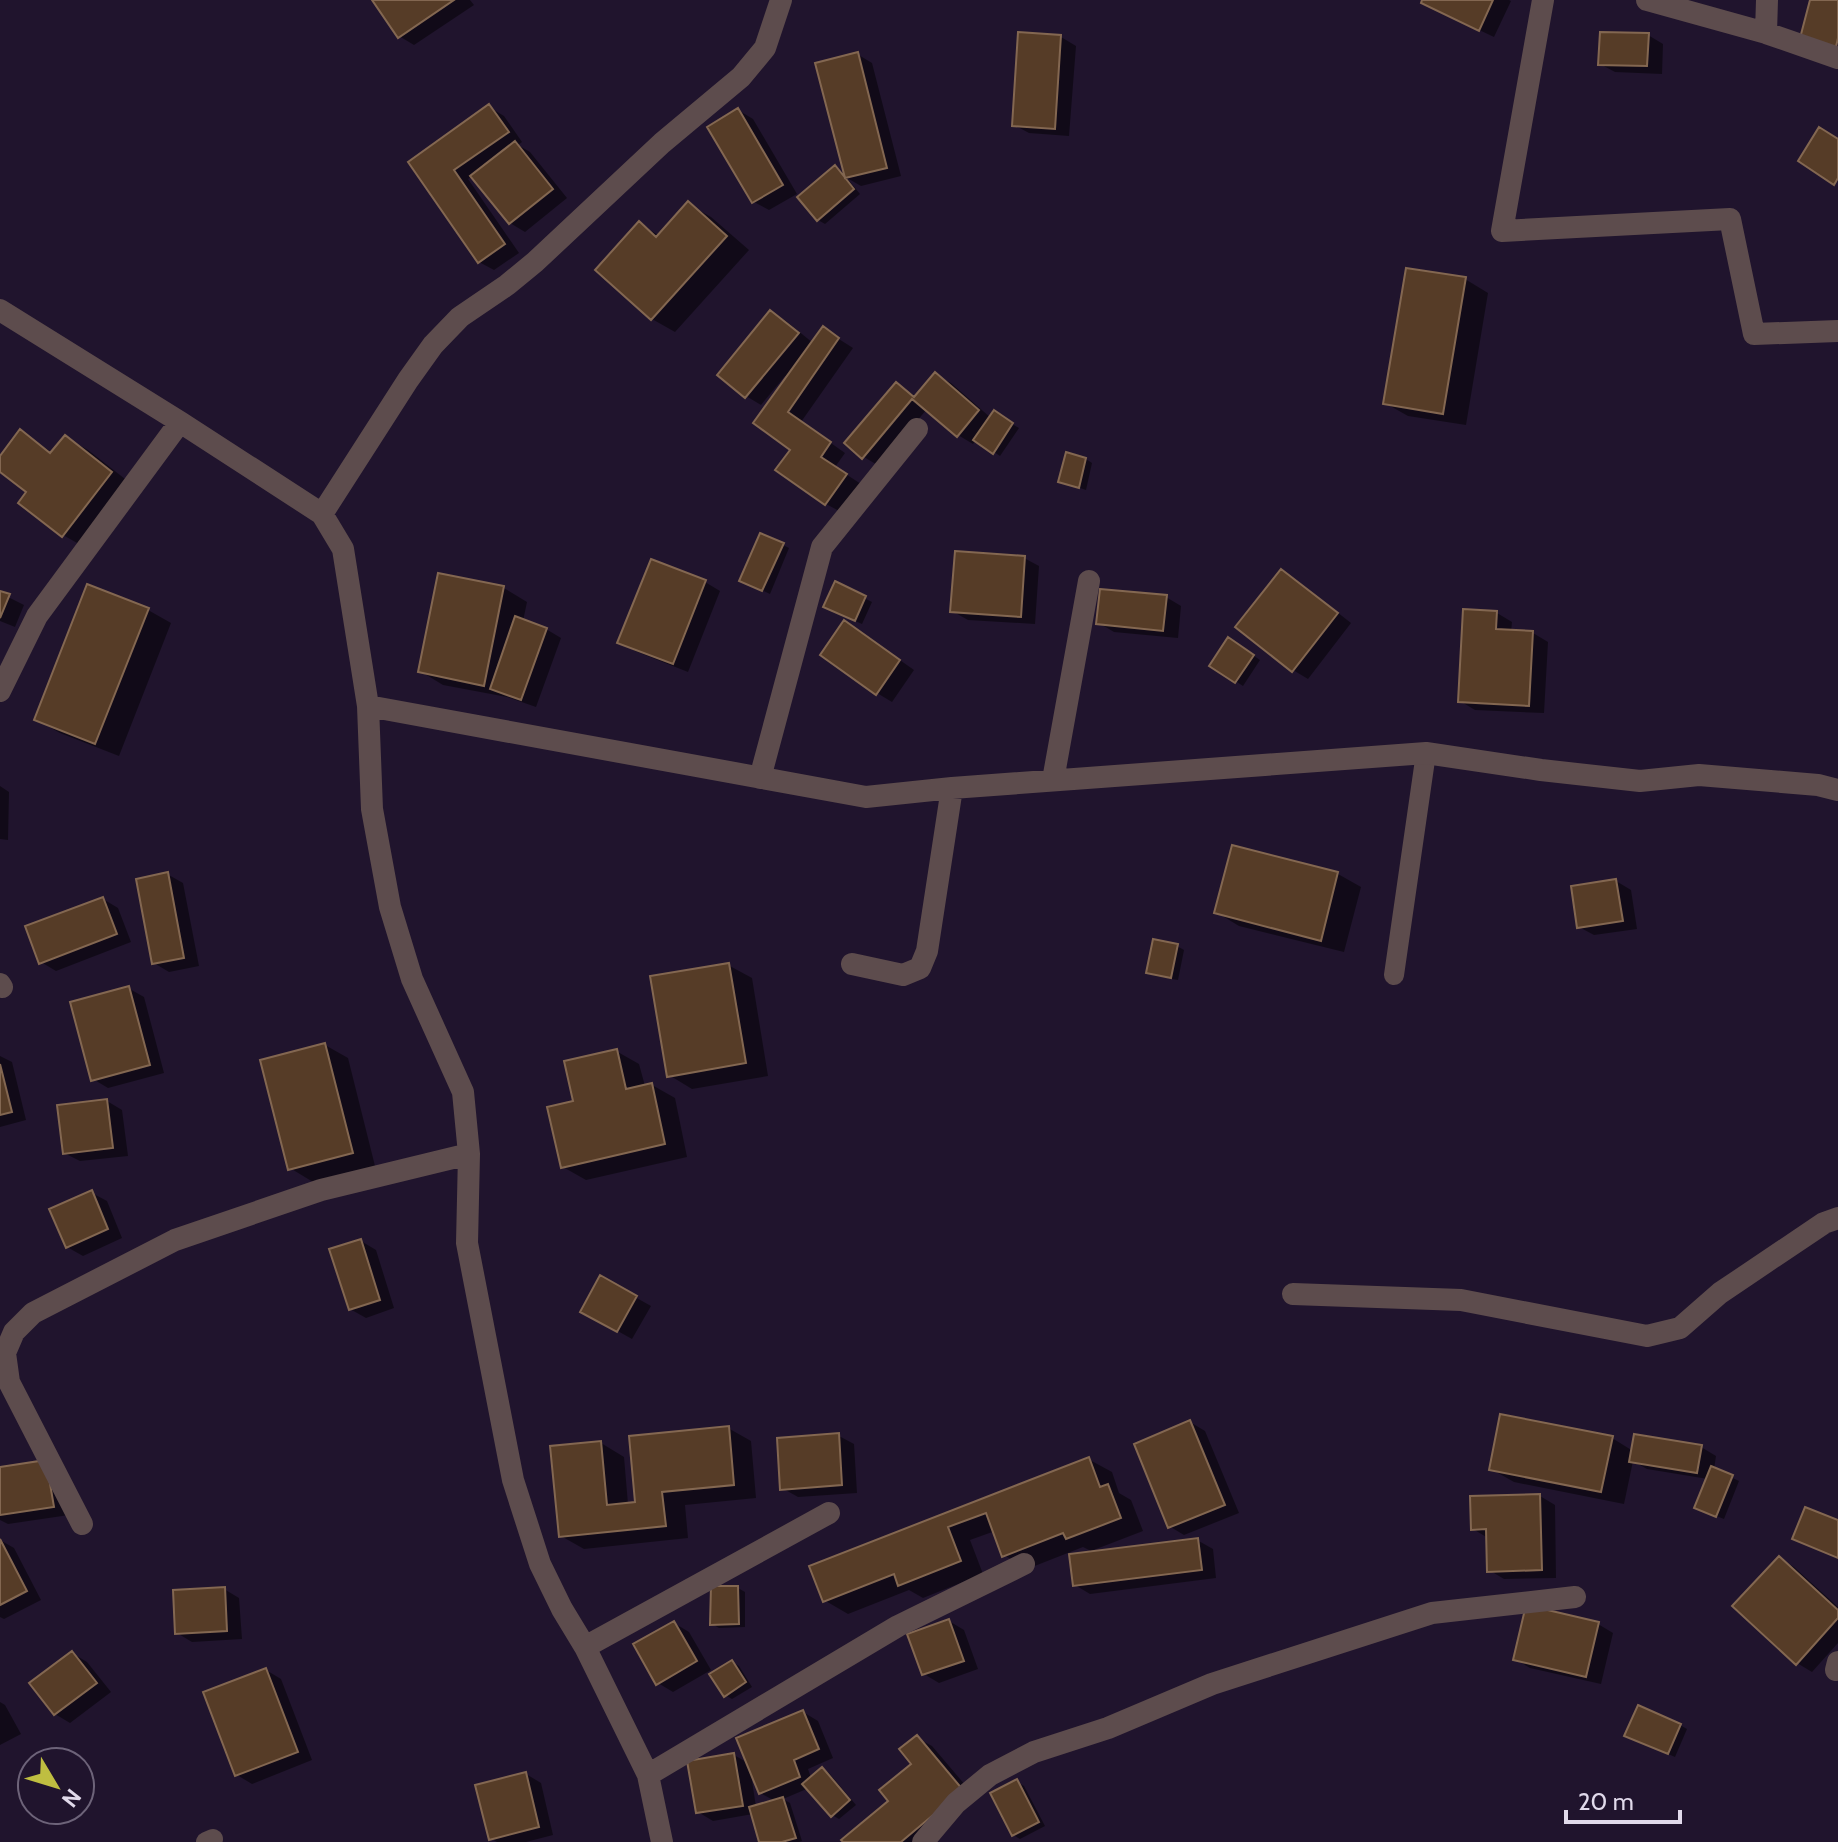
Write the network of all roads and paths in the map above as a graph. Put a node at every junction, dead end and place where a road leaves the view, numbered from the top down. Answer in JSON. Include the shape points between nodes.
{"nodes":[{"id":1,"x":781,"y":0,"type":"edge"},
{"id":2,"x":1543,"y":0,"type":"edge"},
{"id":3,"x":1647,"y":0,"type":"edge"},
{"id":4,"x":1767,"y":0,"type":"edge"},
{"id":5,"x":1766,"y":33,"type":"junction"},
{"id":6,"x":1838,"y":58,"type":"edge"},
{"id":7,"x":0,"y":310,"type":"edge"},
{"id":8,"x":1838,"y":331,"type":"edge"},
{"id":9,"x":180,"y":422,"type":"junction"},
{"id":10,"x":917,"y":429,"type":"dead end"},
{"id":11,"x":322,"y":514,"type":"junction"},
{"id":12,"x":1089,"y":581,"type":"dead end"},
{"id":13,"x":0,"y":691,"type":"edge"},
{"id":14,"x":368,"y":706,"type":"junction"},
{"id":15,"x":1426,"y":753,"type":"junction"},
{"id":16,"x":760,"y":778,"type":"junction"},
{"id":17,"x":1053,"y":780,"type":"junction"},
{"id":18,"x":952,"y":788,"type":"junction"},
{"id":19,"x":1838,"y":790,"type":"edge"},
{"id":20,"x":852,"y":964,"type":"dead end"},
{"id":21,"x":1394,"y":975,"type":"dead end"},
{"id":22,"x":469,"y":1154,"type":"junction"},
{"id":23,"x":1838,"y":1218,"type":"edge"},
{"id":24,"x":1293,"y":1294,"type":"dead end"},
{"id":25,"x":829,"y":1513,"type":"dead end"},
{"id":26,"x":82,"y":1524,"type":"dead end"},
{"id":27,"x":1024,"y":1564,"type":"dead end"},
{"id":28,"x":1575,"y":1597,"type":"dead end"},
{"id":29,"x":585,"y":1647,"type":"junction"},
{"id":30,"x":648,"y":1775,"type":"junction"},
{"id":31,"x":662,"y":1842,"type":"edge"},
{"id":32,"x":923,"y":1842,"type":"edge"}],
"edges":[{"from":1,"to":11,"type":"street","via":[[765,48],[741,77],[535,262],[460,317],[433,345]]},
{"from":2,"to":8,"type":"street","via":[[1502,231],[1730,219],[1754,334]]},
{"from":3,"to":5,"type":"street"},
{"from":4,"to":5,"type":"street"},
{"from":5,"to":6,"type":"street"},
{"from":7,"to":9,"type":"street"},
{"from":9,"to":11,"type":"street"},
{"from":9,"to":13,"type":"street","via":[[37,616]]},
{"from":10,"to":16,"type":"street","via":[[822,547]]},
{"from":11,"to":14,"type":"street","via":[[343,549]]},
{"from":12,"to":17,"type":"street"},
{"from":14,"to":16,"type":"street"},
{"from":14,"to":22,"type":"street","via":[[372,809],[390,907],[412,979],[463,1092]]},
{"from":15,"to":17,"type":"street"},
{"from":15,"to":19,"type":"street","via":[[1640,781],[1699,775]]},
{"from":15,"to":21,"type":"lane"},
{"from":16,"to":18,"type":"street","via":[[866,797]]},
{"from":17,"to":18,"type":"street"},
{"from":18,"to":20,"type":"street","via":[[920,968],[903,975]]},
{"from":22,"to":26,"type":"street","via":[[321,1190],[175,1240],[33,1313],[14,1332],[5,1353],[9,1382]]},
{"from":22,"to":29,"type":"street","via":[[467,1243],[513,1480],[540,1564]]},
{"from":23,"to":24,"type":"street","via":[[1720,1293],[1680,1328],[1647,1336],[1461,1300]]},
{"from":25,"to":29,"type":"street"},
{"from":27,"to":30,"type":"street","via":[[898,1626]]},
{"from":28,"to":32,"type":"street","via":[[1432,1613],[1212,1684],[1034,1752],[990,1775],[956,1803]]},
{"from":29,"to":30,"type":"street"},
{"from":30,"to":31,"type":"street"}]}
